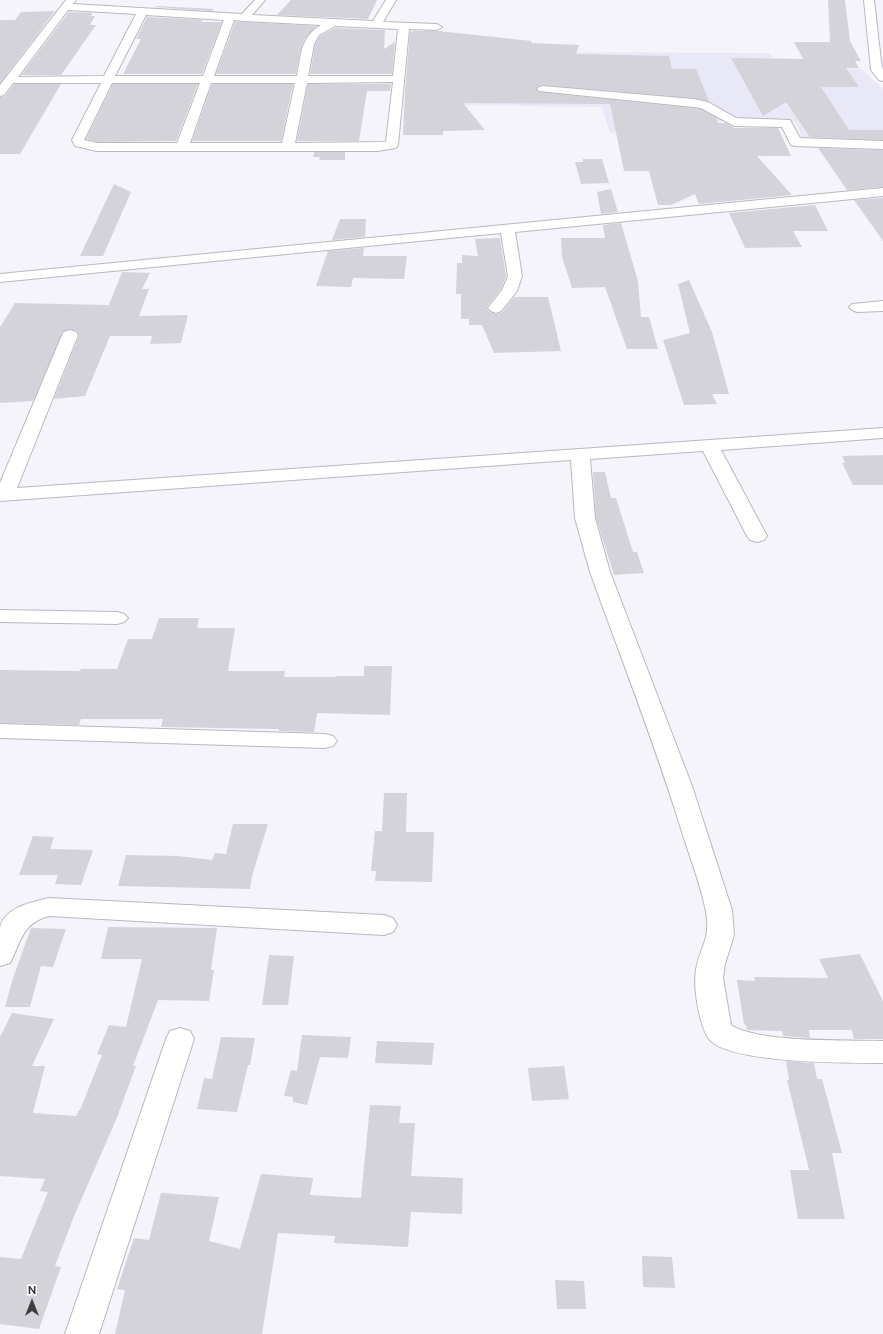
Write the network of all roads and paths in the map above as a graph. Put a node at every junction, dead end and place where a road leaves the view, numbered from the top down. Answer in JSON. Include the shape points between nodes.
{"nodes":[{"id":1,"x":260,"y":0,"type":"edge"},
{"id":2,"x":390,"y":0,"type":"edge"},
{"id":3,"x":868,"y":0,"type":"edge"},
{"id":4,"x":68,"y":3,"type":"edge"},
{"id":5,"x":143,"y":11,"type":"junction"},
{"id":6,"x":230,"y":17,"type":"junction"},
{"id":7,"x":244,"y":18,"type":"junction"},
{"id":8,"x":333,"y":23,"type":"junction"},
{"id":9,"x":377,"y":24,"type":"junction"},
{"id":10,"x":404,"y":26,"type":"junction"},
{"id":11,"x":437,"y":27,"type":"dead end"},
{"id":12,"x":881,"y":73,"type":"edge"},
{"id":13,"x":109,"y":79,"type":"junction"},
{"id":14,"x":206,"y":79,"type":"junction"},
{"id":15,"x":301,"y":79,"type":"junction"},
{"id":16,"x":398,"y":79,"type":"junction"},
{"id":17,"x":11,"y":80,"type":"junction"},
{"id":18,"x":543,"y":89,"type":"dead end"},
{"id":19,"x":0,"y":93,"type":"edge"},
{"id":20,"x":883,"y":145,"type":"edge"},
{"id":21,"x":182,"y":147,"type":"junction"},
{"id":22,"x":288,"y":147,"type":"junction"},
{"id":23,"x":883,"y":192,"type":"edge"},
{"id":24,"x":507,"y":229,"type":"junction"},
{"id":25,"x":0,"y":278,"type":"edge"},
{"id":26,"x":883,"y":306,"type":"edge"},
{"id":27,"x":857,"y":307,"type":"dead end"},
{"id":28,"x":496,"y":308,"type":"dead end"},
{"id":29,"x":70,"y":335,"type":"dead end"},
{"id":30,"x":883,"y":432,"type":"edge"},
{"id":31,"x":709,"y":445,"type":"junction"},
{"id":32,"x":580,"y":454,"type":"junction"},
{"id":33,"x":3,"y":494,"type":"edge"},
{"id":34,"x":757,"y":536,"type":"dead end"},
{"id":35,"x":0,"y":616,"type":"edge"},
{"id":36,"x":117,"y":618,"type":"dead end"},
{"id":37,"x":0,"y":731,"type":"edge"},
{"id":38,"x":325,"y":740,"type":"dead end"},
{"id":39,"x":384,"y":925,"type":"dead end"},
{"id":40,"x":0,"y":956,"type":"edge"},
{"id":41,"x":180,"y":1039,"type":"dead end"},
{"id":42,"x":883,"y":1052,"type":"edge"},
{"id":43,"x":82,"y":1334,"type":"edge"}],
"edges":[{"from":1,"to":7,"type":"street"},
{"from":2,"to":9,"type":"street"},
{"from":3,"to":12,"type":"street"},
{"from":4,"to":5,"type":"street"},
{"from":4,"to":17,"type":"street"},
{"from":5,"to":6,"type":"street"},
{"from":5,"to":13,"type":"street"},
{"from":6,"to":7,"type":"street"},
{"from":6,"to":14,"type":"street"},
{"from":7,"to":8,"type":"street"},
{"from":8,"to":9,"type":"street"},
{"from":8,"to":15,"type":"street","via":[[315,33],[309,44]]},
{"from":9,"to":10,"type":"street"},
{"from":10,"to":11,"type":"street"},
{"from":10,"to":16,"type":"street"},
{"from":13,"to":14,"type":"street"},
{"from":13,"to":17,"type":"street"},
{"from":13,"to":21,"type":"street","via":[[81,133],[79,143],[97,147]]},
{"from":14,"to":15,"type":"street"},
{"from":14,"to":21,"type":"street"},
{"from":15,"to":16,"type":"street"},
{"from":15,"to":22,"type":"street"},
{"from":16,"to":22,"type":"street","via":[[392,145]]},
{"from":17,"to":19,"type":"street"},
{"from":18,"to":20,"type":"street","via":[[704,105],[734,122],[786,123],[795,142]]},
{"from":21,"to":22,"type":"street"},
{"from":23,"to":24,"type":"street"},
{"from":24,"to":25,"type":"street"},
{"from":24,"to":28,"type":"street","via":[[515,276],[509,291]]},
{"from":26,"to":27,"type":"street"},
{"from":29,"to":33,"type":"street"},
{"from":30,"to":31,"type":"street"},
{"from":31,"to":32,"type":"street"},
{"from":31,"to":34,"type":"street"},
{"from":32,"to":33,"type":"street"},
{"from":32,"to":42,"type":"street","via":[[585,518],[590,540],[680,786],[719,910],[722,927],[720,943],[711,963],[709,978],[716,1024],[720,1032],[728,1039],[738,1042],[792,1049]]},
{"from":35,"to":36,"type":"street"},
{"from":37,"to":38,"type":"street"},
{"from":39,"to":40,"type":"street","via":[[49,907],[33,910],[20,918],[12,928]]},
{"from":41,"to":43,"type":"street"}]}
